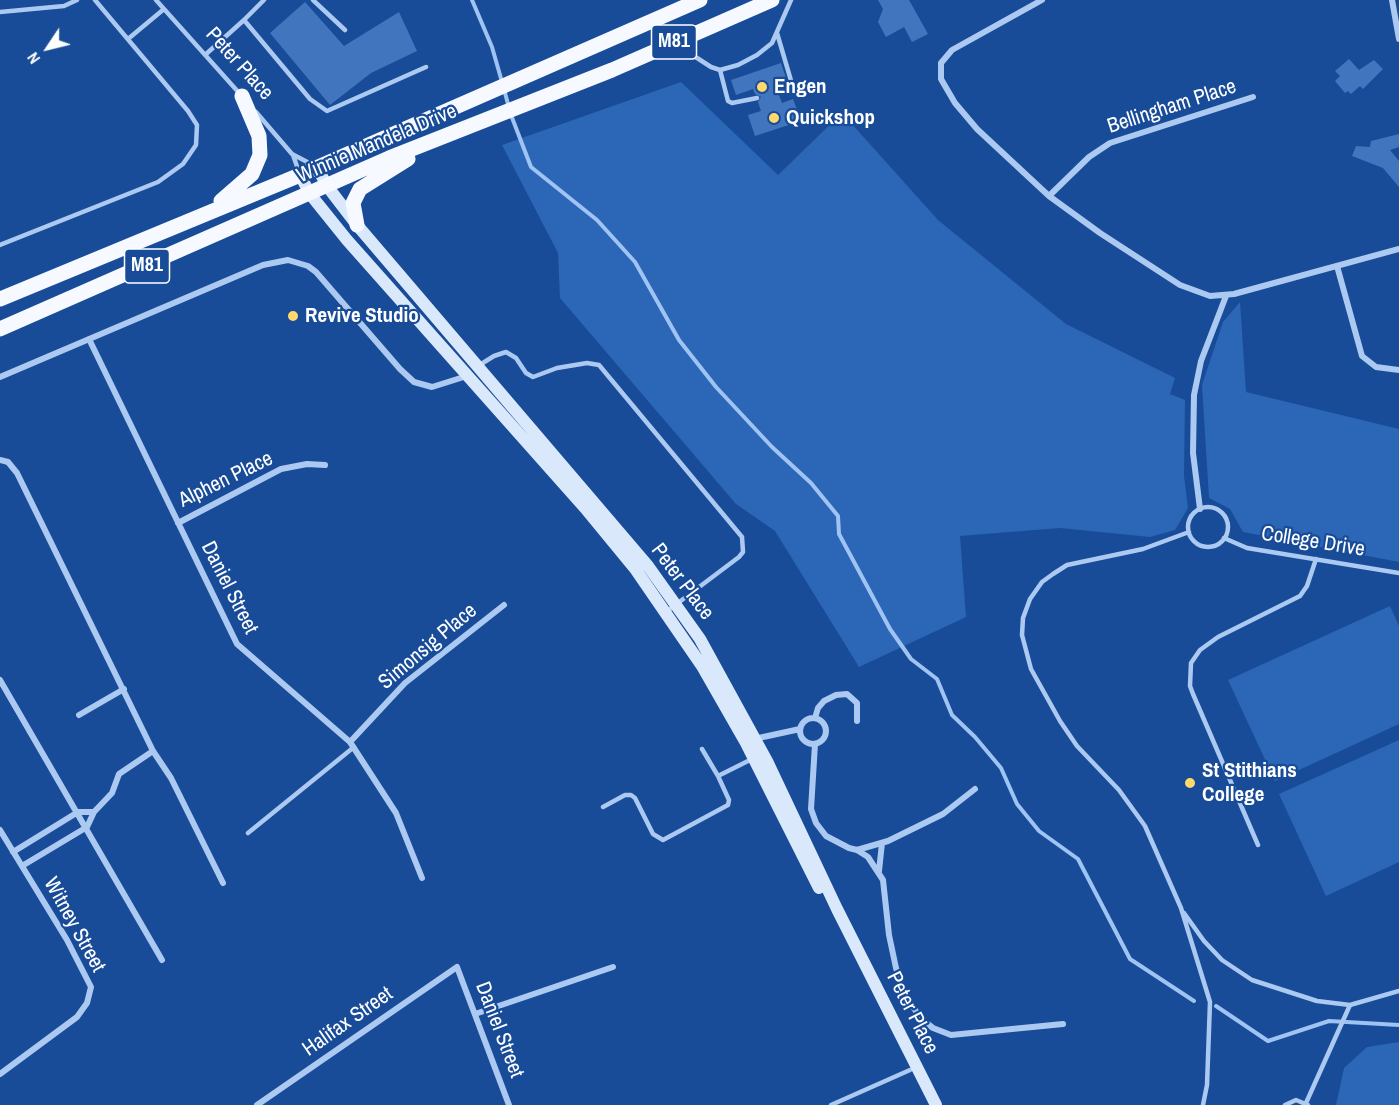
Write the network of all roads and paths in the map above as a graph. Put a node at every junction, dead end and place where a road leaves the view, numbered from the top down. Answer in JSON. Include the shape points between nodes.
{"nodes":[{"id":1,"x":77,"y":0,"type":"edge"},
{"id":2,"x":95,"y":0,"type":"edge"},
{"id":3,"x":156,"y":0,"type":"edge"},
{"id":4,"x":264,"y":0,"type":"edge"},
{"id":5,"x":313,"y":0,"type":"edge"},
{"id":6,"x":700,"y":0,"type":"edge"},
{"id":7,"x":772,"y":0,"type":"edge"},
{"id":8,"x":791,"y":0,"type":"edge"},
{"id":9,"x":1042,"y":0,"type":"edge"},
{"id":10,"x":1392,"y":0,"type":"edge"},
{"id":11,"x":164,"y":9,"type":"junction"},
{"id":12,"x":0,"y":12,"type":"edge"},
{"id":13,"x":244,"y":20,"type":"junction"},
{"id":14,"x":345,"y":30,"type":"dead end"},
{"id":15,"x":777,"y":33,"type":"junction"},
{"id":16,"x":128,"y":39,"type":"junction"},
{"id":17,"x":1399,"y":39,"type":"edge"},
{"id":18,"x":674,"y":42,"type":"junction"},
{"id":19,"x":205,"y":55,"type":"junction"},
{"id":20,"x":426,"y":67,"type":"dead end"},
{"id":21,"x":720,"y":70,"type":"junction"},
{"id":22,"x":778,"y":91,"type":"dead end"},
{"id":23,"x":242,"y":96,"type":"junction"},
{"id":24,"x":757,"y":98,"type":"dead end"},
{"id":25,"x":1253,"y":98,"type":"dead end"},
{"id":26,"x":442,"y":139,"type":"junction"},
{"id":27,"x":292,"y":154,"type":"junction"},
{"id":28,"x":317,"y":167,"type":"junction"},
{"id":29,"x":300,"y":175,"type":"junction"},
{"id":30,"x":327,"y":186,"type":"junction"},
{"id":31,"x":310,"y":194,"type":"junction"},
{"id":32,"x":1049,"y":196,"type":"junction"},
{"id":33,"x":207,"y":212,"type":"junction"},
{"id":34,"x":357,"y":225,"type":"junction"},
{"id":35,"x":0,"y":245,"type":"edge"},
{"id":36,"x":1399,"y":249,"type":"edge"},
{"id":37,"x":1337,"y":266,"type":"junction"},
{"id":38,"x":1226,"y":296,"type":"junction"},
{"id":39,"x":0,"y":299,"type":"edge"},
{"id":40,"x":0,"y":329,"type":"edge"},
{"id":41,"x":89,"y":339,"type":"junction"},
{"id":42,"x":477,"y":367,"type":"junction"},
{"id":43,"x":1399,"y":370,"type":"edge"},
{"id":44,"x":467,"y":376,"type":"junction"},
{"id":45,"x":0,"y":377,"type":"edge"},
{"id":46,"x":0,"y":460,"type":"edge"},
{"id":47,"x":325,"y":465,"type":"dead end"},
{"id":48,"x":1200,"y":508,"type":"junction"},
{"id":49,"x":178,"y":523,"type":"junction"},
{"id":50,"x":1189,"y":532,"type":"junction"},
{"id":51,"x":1224,"y":538,"type":"junction"},
{"id":52,"x":1316,"y":559,"type":"junction"},
{"id":53,"x":1399,"y":573,"type":"edge"},
{"id":54,"x":504,"y":605,"type":"dead end"},
{"id":55,"x":671,"y":608,"type":"junction"},
{"id":56,"x":0,"y":681,"type":"edge"},
{"id":57,"x":124,"y":689,"type":"junction"},
{"id":58,"x":79,"y":715,"type":"dead end"},
{"id":59,"x":815,"y":718,"type":"junction"},
{"id":60,"x":857,"y":721,"type":"dead end"},
{"id":61,"x":800,"y":729,"type":"junction"},
{"id":62,"x":751,"y":741,"type":"junction"},
{"id":63,"x":815,"y":744,"type":"junction"},
{"id":64,"x":352,"y":745,"type":"junction"},
{"id":65,"x":702,"y":749,"type":"dead end"},
{"id":66,"x":153,"y":751,"type":"junction"},
{"id":67,"x":754,"y":758,"type":"junction"},
{"id":68,"x":718,"y":776,"type":"junction"},
{"id":69,"x":975,"y":789,"type":"dead end"},
{"id":70,"x":603,"y":807,"type":"dead end"},
{"id":71,"x":78,"y":812,"type":"junction"},
{"id":72,"x":94,"y":812,"type":"junction"},
{"id":73,"x":87,"y":827,"type":"junction"},
{"id":74,"x":0,"y":830,"type":"edge"},
{"id":75,"x":248,"y":832,"type":"dead end"},
{"id":76,"x":882,"y":843,"type":"junction"},
{"id":77,"x":1258,"y":845,"type":"dead end"},
{"id":78,"x":857,"y":850,"type":"junction"},
{"id":79,"x":13,"y":852,"type":"junction"},
{"id":80,"x":22,"y":866,"type":"junction"},
{"id":81,"x":879,"y":872,"type":"junction"},
{"id":82,"x":422,"y":878,"type":"dead end"},
{"id":83,"x":223,"y":883,"type":"dead end"},
{"id":84,"x":1181,"y":908,"type":"junction"},
{"id":85,"x":162,"y":960,"type":"dead end"},
{"id":86,"x":457,"y":967,"type":"joint"},
{"id":87,"x":614,"y":967,"type":"dead end"},
{"id":88,"x":1399,"y":991,"type":"edge"},
{"id":89,"x":1350,"y":1005,"type":"junction"},
{"id":90,"x":475,"y":1014,"type":"junction"},
{"id":91,"x":1063,"y":1024,"type":"dead end"},
{"id":92,"x":910,"y":1070,"type":"junction"},
{"id":93,"x":0,"y":1074,"type":"edge"},
{"id":94,"x":1307,"y":1104,"type":"edge"},
{"id":95,"x":257,"y":1105,"type":"edge"},
{"id":96,"x":510,"y":1105,"type":"edge"},
{"id":97,"x":831,"y":1105,"type":"edge"},
{"id":98,"x":927,"y":1105,"type":"edge"},
{"id":99,"x":936,"y":1105,"type":"edge"},
{"id":100,"x":1203,"y":1105,"type":"edge"},
{"id":101,"x":1285,"y":1105,"type":"edge"}],
"edges":[{"from":1,"to":12,"type":"lane","via":[[64,6]]},
{"from":2,"to":16,"type":"lane"},
{"from":3,"to":11,"type":"lane","name":"Peter Place"},
{"from":4,"to":13,"type":"lane"},
{"from":5,"to":14,"type":"lane"},
{"from":6,"to":28,"type":"main road","name":"Winnie Mandela Drive","number":"M81"},
{"from":7,"to":18,"type":"main road","name":"Winnie Mandela Drive","number":"M81"},
{"from":8,"to":15,"type":"lane"},
{"from":9,"to":32,"type":"street","via":[[960,45],[946,56],[940,71],[945,87],[966,118]]},
{"from":10,"to":17,"type":"street"},
{"from":11,"to":16,"type":"lane"},
{"from":11,"to":19,"type":"lane","name":"Peter Place"},
{"from":13,"to":19,"type":"lane"},
{"from":13,"to":20,"type":"lane","via":[[323,110],[333,111]]},
{"from":15,"to":21,"type":"lane","via":[[772,43],[757,55]]},
{"from":15,"to":22,"type":"lane","via":[[792,84]]},
{"from":16,"to":35,"type":"lane","via":[[192,117],[197,136],[191,154],[158,182]]},
{"from":18,"to":21,"type":"lane"},
{"from":18,"to":26,"type":"main road","name":"Winnie Mandela Drive","number":"M81"},
{"from":19,"to":23,"type":"lane","name":"Peter Place"},
{"from":21,"to":24,"type":"lane","via":[[728,101]]},
{"from":23,"to":27,"type":"lane","name":"Peter Place"},
{"from":23,"to":33,"type":"main road","via":[[259,135],[260,155],[245,182]]},
{"from":25,"to":32,"type":"street","name":"Bellingham Place","via":[[1110,143],[1089,157]]},
{"from":26,"to":30,"type":"main road","name":"Winnie Mandela Drive","number":"M81"},
{"from":26,"to":34,"type":"main road","via":[[360,189],[353,203]]},
{"from":27,"to":28,"type":"lane","name":"Peter Place"},
{"from":27,"to":29,"type":"lane","name":"Peter Place"},
{"from":28,"to":29,"type":"main road","name":"Winnie Mandela Drive","number":"M81"},
{"from":28,"to":30,"type":"main road","name":"Peter Place"},
{"from":29,"to":31,"type":"main road","name":"Peter Place"},
{"from":29,"to":33,"type":"main road","name":"Winnie Mandela Drive","number":"M81"},
{"from":30,"to":31,"type":"main road","name":"Winnie Mandela Drive","number":"M81"},
{"from":30,"to":34,"type":"main road","name":"Peter Place"},
{"from":31,"to":40,"type":"main road","name":"Winnie Mandela Drive","number":"M81"},
{"from":31,"to":44,"type":"main road","name":"Peter Place"},
{"from":32,"to":38,"type":"street","via":[[1180,285],[1210,296]]},
{"from":33,"to":39,"type":"main road","name":"Winnie Mandela Drive","number":"M81"},
{"from":34,"to":42,"type":"main road","name":"Peter Place"},
{"from":36,"to":37,"type":"street"},
{"from":37,"to":38,"type":"street"},
{"from":37,"to":43,"type":"street","via":[[1362,356],[1376,367]]},
{"from":38,"to":48,"type":"street","via":[[1201,361],[1194,395],[1193,453]]},
{"from":41,"to":44,"type":"street","via":[[263,265],[288,260],[316,272],[414,382],[432,387]]},
{"from":41,"to":45,"type":"street"},
{"from":41,"to":49,"type":"street","name":"Daniel Street"},
{"from":42,"to":44,"type":"street"},
{"from":42,"to":55,"type":"main road","name":"Peter Place","via":[[648,566]]},
{"from":42,"to":55,"type":"lane","via":[[506,352],[533,377],[557,368],[599,364],[742,537],[743,552],[739,557]]},
{"from":44,"to":55,"type":"main road","name":"Peter Place"},
{"from":46,"to":57,"type":"street","via":[[8,462],[17,473]]},
{"from":47,"to":49,"type":"street","name":"Alphen Place","via":[[281,469]]},
{"from":48,"to":50,"type":"lane","via":[[1190,517]]},
{"from":48,"to":51,"type":"lane","via":[[1213,508],[1223,514],[1228,526]]},
{"from":49,"to":64,"type":"street","name":"Daniel Street","via":[[237,644]]},
{"from":50,"to":51,"type":"lane","via":[[1195,542],[1208,547]]},
{"from":50,"to":84,"type":"lane","via":[[1143,549],[1067,565],[1042,582],[1030,599],[1022,635],[1031,669],[1060,721],[1144,826]]},
{"from":51,"to":52,"type":"lane","name":"College Drive","via":[[1247,548]]},
{"from":52,"to":53,"type":"lane","name":"College Drive"},
{"from":52,"to":77,"type":"lane","via":[[1300,596],[1218,637],[1200,650],[1191,663],[1190,686]]},
{"from":54,"to":64,"type":"street","name":"Simonsig Place","via":[[405,684]]},
{"from":55,"to":62,"type":"main road","name":"Peter Place","via":[[700,639]]},
{"from":56,"to":71,"type":"street"},
{"from":57,"to":58,"type":"street"},
{"from":57,"to":66,"type":"street"},
{"from":59,"to":60,"type":"street","via":[[824,701],[847,693],[857,703]]},
{"from":59,"to":61,"type":"street","via":[[805,720]]},
{"from":59,"to":63,"type":"street","via":[[824,724],[825,731],[824,738]]},
{"from":61,"to":62,"type":"street"},
{"from":61,"to":63,"type":"street","via":[[804,740]]},
{"from":62,"to":67,"type":"main road","name":"Peter Place"},
{"from":62,"to":99,"type":"main road","name":"Peter Place"},
{"from":63,"to":78,"type":"street","via":[[810,792],[816,823],[840,846]]},
{"from":64,"to":75,"type":"lane"},
{"from":64,"to":82,"type":"street","name":"Daniel Street","via":[[396,813]]},
{"from":65,"to":68,"type":"lane"},
{"from":66,"to":72,"type":"street","via":[[119,774],[112,793]]},
{"from":66,"to":83,"type":"street","via":[[171,778]]},
{"from":67,"to":68,"type":"lane"},
{"from":67,"to":92,"type":"main road","name":"Peter Place"},
{"from":68,"to":70,"type":"lane","via":[[728,805],[663,840],[653,834],[631,795]]},
{"from":69,"to":76,"type":"street","via":[[943,814]]},
{"from":71,"to":72,"type":"street"},
{"from":71,"to":73,"type":"street"},
{"from":71,"to":79,"type":"street"},
{"from":72,"to":73,"type":"street"},
{"from":73,"to":80,"type":"street"},
{"from":73,"to":85,"type":"street"},
{"from":74,"to":79,"type":"street","name":"Witney Street"},
{"from":76,"to":78,"type":"street"},
{"from":76,"to":81,"type":"street"},
{"from":78,"to":81,"type":"street"},
{"from":79,"to":80,"type":"street","name":"Witney Street"},
{"from":80,"to":93,"type":"street","name":"Witney Street","via":[[86,972],[91,987],[77,1017]]},
{"from":81,"to":91,"type":"street","via":[[903,990],[920,1018],[933,1029],[951,1035]]},
{"from":84,"to":89,"type":"lane","via":[[1222,960],[1252,980],[1317,1001]]},
{"from":84,"to":100,"type":"lane","via":[[1210,1002]]},
{"from":86,"to":90,"type":"street","name":"Daniel Street"},
{"from":86,"to":95,"type":"street","name":"Halifax Street"},
{"from":87,"to":90,"type":"street"},
{"from":88,"to":89,"type":"lane"},
{"from":89,"to":94,"type":"lane"},
{"from":90,"to":96,"type":"street","name":"Daniel Street"},
{"from":92,"to":97,"type":"lane"},
{"from":92,"to":98,"type":"main road","name":"Peter Place"},
{"from":94,"to":101,"type":"lane","via":[[1296,1100]]}]}
